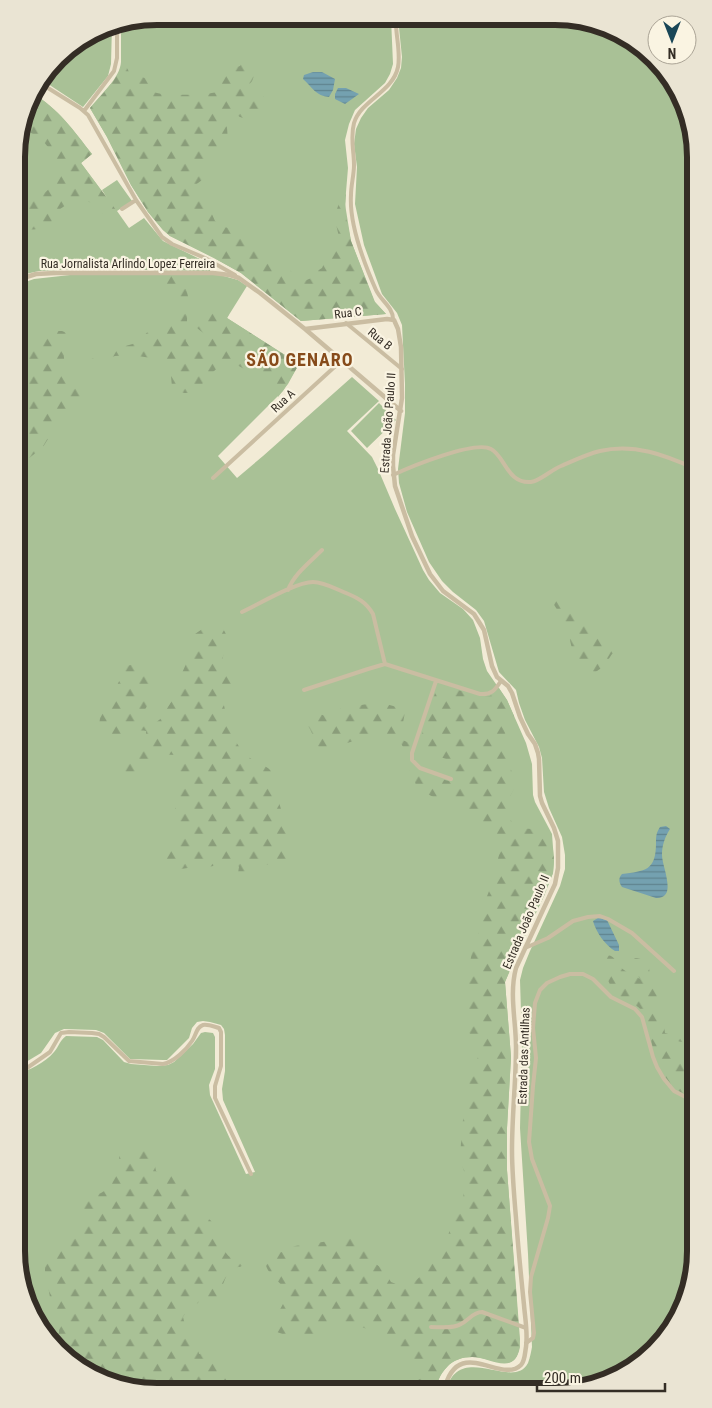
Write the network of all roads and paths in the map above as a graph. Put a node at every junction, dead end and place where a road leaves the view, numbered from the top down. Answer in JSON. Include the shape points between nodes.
{"nodes":[{"id":1,"x":396,"y":25,"type":"edge"},
{"id":2,"x":117,"y":32,"type":"edge"},
{"id":3,"x":46,"y":87,"type":"edge"},
{"id":4,"x":84,"y":111,"type":"junction"},
{"id":5,"x":136,"y":200,"type":"junction"},
{"id":6,"x":122,"y":209,"type":"dead end"},
{"id":7,"x":25,"y":277,"type":"edge"},
{"id":8,"x":238,"y":278,"type":"junction"},
{"id":9,"x":393,"y":319,"type":"junction"},
{"id":10,"x":346,"y":323,"type":"junction"},
{"id":11,"x":305,"y":329,"type":"junction"},
{"id":12,"x":341,"y":360,"type":"junction"},
{"id":13,"x":402,"y":369,"type":"junction"},
{"id":14,"x":401,"y":411,"type":"junction"},
{"id":15,"x":687,"y":465,"type":"edge"},
{"id":16,"x":393,"y":475,"type":"junction"},
{"id":17,"x":213,"y":478,"type":"dead end"},
{"id":18,"x":322,"y":550,"type":"dead end"},
{"id":19,"x":288,"y":590,"type":"junction"},
{"id":20,"x":242,"y":612,"type":"dead end"},
{"id":21,"x":385,"y":664,"type":"junction"},
{"id":22,"x":501,"y":680,"type":"junction"},
{"id":23,"x":436,"y":681,"type":"junction"},
{"id":24,"x":304,"y":690,"type":"dead end"},
{"id":25,"x":451,"y":779,"type":"dead end"},
{"id":26,"x":526,"y":948,"type":"junction"},
{"id":27,"x":674,"y":971,"type":"dead end"},
{"id":28,"x":25,"y":1069,"type":"edge"},
{"id":29,"x":687,"y":1098,"type":"edge"},
{"id":30,"x":251,"y":1174,"type":"dead end"},
{"id":31,"x":431,"y":1328,"type":"dead end"},
{"id":32,"x":526,"y":1328,"type":"junction"},
{"id":33,"x":526,"y":1343,"type":"junction"},
{"id":34,"x":447,"y":1383,"type":"edge"}],
"edges":[{"from":1,"to":9,"type":"street","name":"Estrada João Paulo II","via":[[398,68],[385,89],[361,111],[355,122],[351,195],[362,252],[377,292],[392,312]]},
{"from":2,"to":4,"type":"street","via":[[114,71]]},
{"from":3,"to":4,"type":"street"},
{"from":4,"to":5,"type":"street"},
{"from":5,"to":6,"type":"street"},
{"from":5,"to":8,"type":"street","via":[[162,237]]},
{"from":7,"to":8,"type":"street","name":"Rua Jornalista Arlindo Lopez Ferreira","via":[[70,272],[213,273]]},
{"from":8,"to":11,"type":"street"},
{"from":9,"to":10,"type":"street","name":"Rua C"},
{"from":9,"to":13,"type":"street","name":"Estrada João Paulo II","via":[[398,329]]},
{"from":10,"to":11,"type":"street","name":"Rua C"},
{"from":10,"to":13,"type":"street","name":"Rua B"},
{"from":11,"to":12,"type":"street"},
{"from":12,"to":14,"type":"street"},
{"from":12,"to":17,"type":"street","name":"Rua A"},
{"from":13,"to":14,"type":"street","name":"Estrada João Paulo II"},
{"from":14,"to":16,"type":"street","name":"Estrada João Paulo II"},
{"from":15,"to":16,"type":"street","via":[[644,450],[607,449],[528,482],[521,481],[506,469],[491,448],[479,448],[455,452]]},
{"from":16,"to":22,"type":"street","name":"Estrada João Paulo II","via":[[412,536],[430,574],[443,591],[466,606],[480,622],[492,666]]},
{"from":18,"to":19,"type":"street","via":[[297,575]]},
{"from":19,"to":20,"type":"street"},
{"from":19,"to":21,"type":"street","via":[[304,583],[318,583],[363,602],[373,614]]},
{"from":21,"to":23,"type":"street"},
{"from":21,"to":24,"type":"street"},
{"from":22,"to":23,"type":"street","via":[[492,693],[485,694]]},
{"from":22,"to":26,"type":"street","name":"Estrada João Paulo II","via":[[512,693],[520,717],[535,744],[539,759],[540,796],[558,841],[555,884]]},
{"from":23,"to":25,"type":"street","via":[[412,760],[420,768]]},
{"from":26,"to":27,"type":"street","via":[[573,921],[600,916],[632,933]]},
{"from":26,"to":32,"type":"street","name":"Estrada João Paulo II","via":[[513,980],[516,1047],[512,1151]]},
{"from":28,"to":30,"type":"street","via":[[53,1049],[64,1032],[99,1034],[129,1061],[163,1064],[188,1045],[202,1025],[219,1028],[221,1066],[215,1098]]},
{"from":29,"to":33,"type":"street","name":"Estrada das Antilhas","via":[[674,1092],[664,1079],[653,1058],[642,1017],[635,1009],[611,997],[583,974],[560,977],[540,990],[532,1028],[536,1058],[530,1148],[550,1206],[531,1277],[534,1333]]},
{"from":31,"to":32,"type":"street","via":[[459,1325],[475,1313],[482,1312]]},
{"from":32,"to":33,"type":"street","name":"Estrada João Paulo II"},
{"from":33,"to":34,"type":"street","name":"Estrada João Paulo II","via":[[523,1361],[516,1368],[465,1363],[454,1369]]}]}
